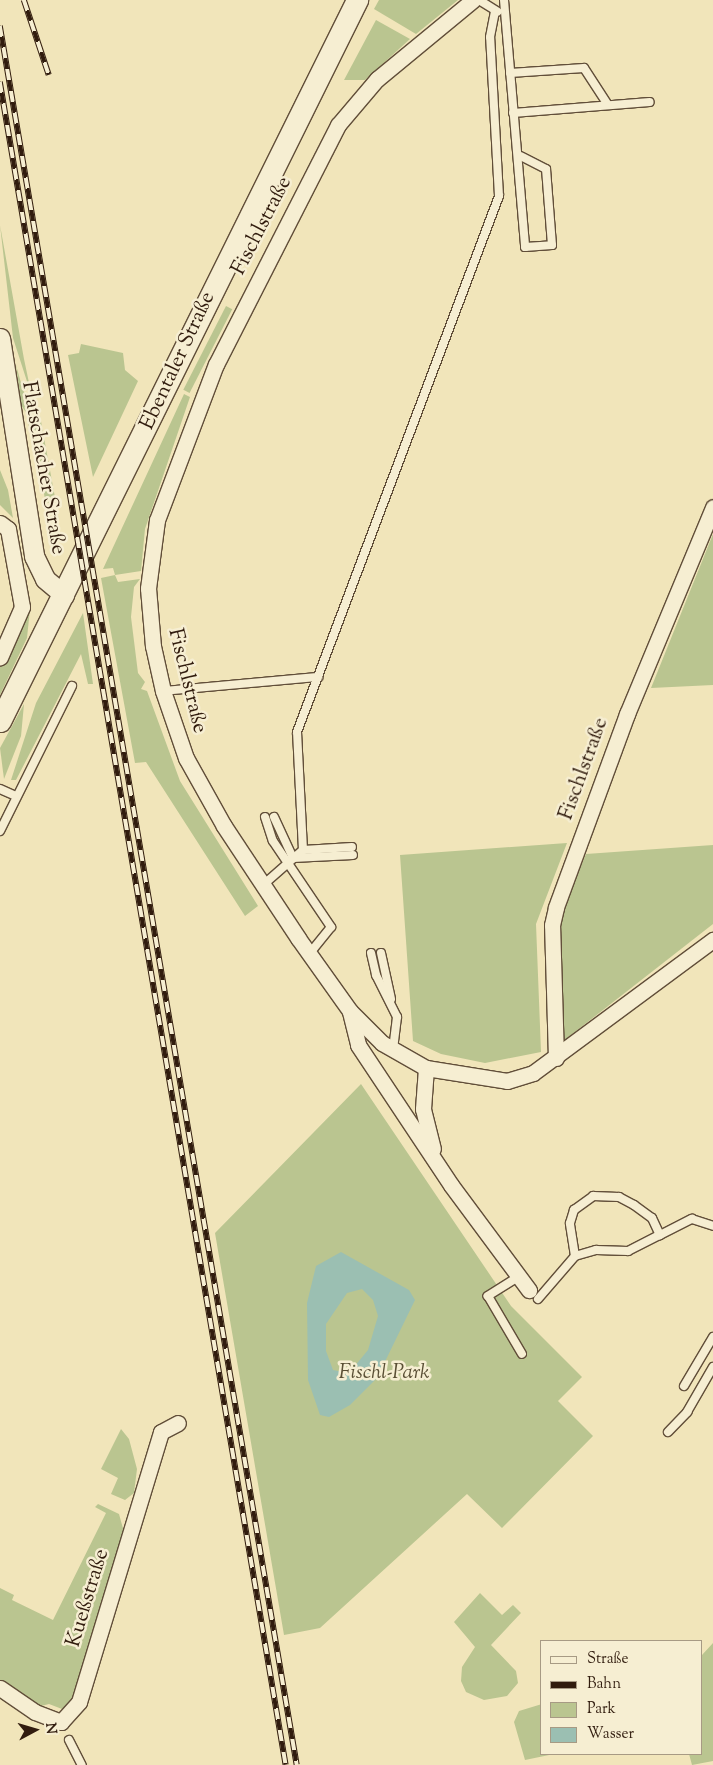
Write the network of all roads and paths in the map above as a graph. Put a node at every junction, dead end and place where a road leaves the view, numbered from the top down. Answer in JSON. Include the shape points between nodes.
{"nodes":[{"id":1,"x":357,"y":0,"type":"edge"},
{"id":2,"x":473,"y":0,"type":"edge"},
{"id":3,"x":479,"y":0,"type":"edge"},
{"id":4,"x":504,"y":0,"type":"edge"},
{"id":5,"x":505,"y":11,"type":"junction"},
{"id":6,"x":496,"y":12,"type":"junction"},
{"id":7,"x":510,"y":73,"type":"junction"},
{"id":8,"x":650,"y":102,"type":"dead end"},
{"id":9,"x":608,"y":105,"type":"junction"},
{"id":10,"x":513,"y":113,"type":"junction"},
{"id":11,"x":521,"y":156,"type":"junction"},
{"id":12,"x":0,"y":338,"type":"edge"},
{"id":13,"x":4,"y":407,"type":"edge"},
{"id":14,"x":713,"y":507,"type":"edge"},
{"id":15,"x":0,"y":522,"type":"edge"},
{"id":16,"x":64,"y":595,"type":"junction"},
{"id":17,"x":0,"y":657,"type":"edge"},
{"id":18,"x":318,"y":677,"type":"junction"},
{"id":19,"x":72,"y":686,"type":"dead end"},
{"id":20,"x":163,"y":691,"type":"junction"},
{"id":21,"x":0,"y":721,"type":"edge"},
{"id":22,"x":0,"y":789,"type":"edge"},
{"id":23,"x":16,"y":796,"type":"junction"},
{"id":24,"x":274,"y":816,"type":"dead end"},
{"id":25,"x":265,"y":817,"type":"dead end"},
{"id":26,"x":0,"y":831,"type":"edge"},
{"id":27,"x":303,"y":850,"type":"junction"},
{"id":28,"x":290,"y":861,"type":"junction"},
{"id":29,"x":263,"y":885,"type":"junction"},
{"id":30,"x":713,"y":940,"type":"edge"},
{"id":31,"x":381,"y":952,"type":"dead end"},
{"id":32,"x":371,"y":953,"type":"dead end"},
{"id":33,"x":309,"y":954,"type":"junction"},
{"id":34,"x":391,"y":1006,"type":"junction"},
{"id":35,"x":350,"y":1011,"type":"junction"},
{"id":36,"x":393,"y":1050,"type":"junction"},
{"id":37,"x":556,"y":1058,"type":"junction"},
{"id":38,"x":426,"y":1068,"type":"junction"},
{"id":39,"x":436,"y":1160,"type":"junction"},
{"id":40,"x":713,"y":1226,"type":"edge"},
{"id":41,"x":660,"y":1235,"type":"junction"},
{"id":42,"x":575,"y":1256,"type":"junction"},
{"id":43,"x":518,"y":1277,"type":"junction"},
{"id":44,"x":533,"y":1295,"type":"joint"},
{"id":45,"x":713,"y":1337,"type":"edge"},
{"id":46,"x":522,"y":1354,"type":"dead end"},
{"id":47,"x":713,"y":1367,"type":"edge"},
{"id":48,"x":684,"y":1386,"type":"dead end"},
{"id":49,"x":178,"y":1423,"type":"dead end"},
{"id":50,"x":668,"y":1432,"type":"dead end"},
{"id":51,"x":0,"y":1688,"type":"edge"},
{"id":52,"x":69,"y":1740,"type":"dead end"},
{"id":53,"x":82,"y":1765,"type":"edge"}],
"edges":[{"from":1,"to":16,"type":"main road","name":"Ebentaler Straße"},
{"from":2,"to":20,"type":"street","name":"Fischlstraße","via":[[377,79],[338,125],[216,364],[157,520],[148,588],[153,646]]},
{"from":3,"to":6,"type":"lane"},
{"from":4,"to":5,"type":"lane"},
{"from":5,"to":6,"type":"lane"},
{"from":5,"to":7,"type":"lane"},
{"from":6,"to":18,"type":"lane","via":[[490,37],[499,196]]},
{"from":7,"to":9,"type":"lane","via":[[584,68]]},
{"from":7,"to":10,"type":"lane"},
{"from":8,"to":9,"type":"lane"},
{"from":9,"to":10,"type":"lane"},
{"from":10,"to":11,"type":"lane"},
{"from":11,"to":11,"type":"lane","via":[[525,247],[552,245],[546,169]]},
{"from":12,"to":13,"type":"street","name":"Flatschacher Straße"},
{"from":13,"to":16,"type":"street","name":"Flatschacher Straße","via":[[36,565],[50,585]]},
{"from":14,"to":37,"type":"street","name":"Fischlstraße","via":[[628,714],[556,907],[552,925]]},
{"from":15,"to":17,"type":"street","via":[[8,529],[22,607]]},
{"from":16,"to":21,"type":"main road","name":"Ebentaler Straße"},
{"from":18,"to":20,"type":"lane"},
{"from":18,"to":27,"type":"lane","via":[[297,732]]},
{"from":19,"to":23,"type":"lane"},
{"from":20,"to":29,"type":"street","name":"Fischlstraße","via":[[186,758]]},
{"from":22,"to":23,"type":"lane"},
{"from":23,"to":26,"type":"lane"},
{"from":24,"to":28,"type":"lane"},
{"from":25,"to":28,"type":"lane","via":[[267,829]]},
{"from":27,"to":28,"type":"lane"},
{"from":27,"to":28,"type":"lane","via":[[353,851]]},
{"from":28,"to":29,"type":"lane"},
{"from":28,"to":33,"type":"lane","via":[[331,927]]},
{"from":29,"to":33,"type":"street","name":"Fischlstraße"},
{"from":30,"to":37,"type":"street","name":"Fischlstraße"},
{"from":31,"to":34,"type":"lane"},
{"from":32,"to":34,"type":"lane"},
{"from":33,"to":35,"type":"street","name":"Fischlstraße"},
{"from":34,"to":36,"type":"lane","via":[[396,1017]]},
{"from":35,"to":36,"type":"street","name":"Fischlstraße"},
{"from":35,"to":39,"type":"street","via":[[358,1045]]},
{"from":36,"to":38,"type":"street","name":"Fischlstraße"},
{"from":37,"to":38,"type":"street","name":"Fischlstraße","via":[[533,1073],[507,1081]]},
{"from":38,"to":39,"type":"street","via":[[423,1109]]},
{"from":39,"to":43,"type":"street"},
{"from":40,"to":41,"type":"lane","via":[[692,1219]]},
{"from":41,"to":42,"type":"lane","via":[[628,1251],[596,1250]]},
{"from":41,"to":42,"type":"lane","via":[[652,1218],[634,1205],[618,1197],[593,1196],[582,1201],[572,1217],[570,1238]]},
{"from":42,"to":44,"type":"lane"},
{"from":43,"to":44,"type":"street"},
{"from":43,"to":46,"type":"lane","via":[[488,1296]]},
{"from":45,"to":48,"type":"lane"},
{"from":47,"to":50,"type":"lane","via":[[687,1412]]},
{"from":49,"to":51,"type":"street","name":"Kueßstraße","via":[[161,1432],[79,1702],[61,1722],[35,1712]]},
{"from":52,"to":53,"type":"lane"}]}
